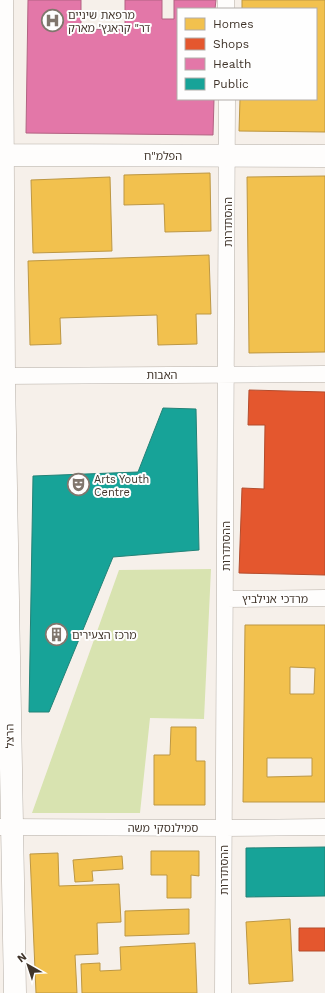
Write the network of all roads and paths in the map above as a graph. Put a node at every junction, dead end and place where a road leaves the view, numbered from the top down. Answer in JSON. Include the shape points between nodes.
{"nodes":[{"id":1,"x":2,"y":0,"type":"edge"},
{"id":2,"x":227,"y":100,"type":"edge"},
{"id":3,"x":1,"y":156,"type":"edge"},
{"id":4,"x":228,"y":156,"type":"junction"},
{"id":5,"x":325,"y":156,"type":"edge"},
{"id":6,"x":227,"y":374,"type":"junction"},
{"id":7,"x":325,"y":374,"type":"edge"},
{"id":8,"x":2,"y":376,"type":"edge"},
{"id":9,"x":4,"y":597,"type":"edge"},
{"id":10,"x":325,"y":598,"type":"edge"},
{"id":11,"x":225,"y":599,"type":"junction"},
{"id":12,"x":325,"y":826,"type":"edge"},
{"id":13,"x":6,"y":827,"type":"edge"},
{"id":14,"x":224,"y":828,"type":"junction"},
{"id":15,"x":15,"y":993,"type":"edge"},
{"id":16,"x":223,"y":993,"type":"edge"}],
"edges":[{"from":1,"to":3,"type":"street","name":"הרצל"},
{"from":2,"to":4,"type":"street","name":"ההסתדרות"},
{"from":3,"to":4,"type":"street","name":"הפלמ\"ח"},
{"from":3,"to":8,"type":"street","name":"הרצל"},
{"from":4,"to":5,"type":"street","name":"הפלמ\"ח"},
{"from":4,"to":6,"type":"street","name":"ההסתדרות"},
{"from":6,"to":7,"type":"street","name":"האבות"},
{"from":6,"to":8,"type":"street","name":"האבות"},
{"from":6,"to":11,"type":"street","name":"ההסתדרות"},
{"from":8,"to":9,"type":"street","name":"הרצל"},
{"from":9,"to":13,"type":"street","name":"הרצל"},
{"from":10,"to":11,"type":"street","name":"מרדכי אנילביץ"},
{"from":11,"to":14,"type":"street","name":"ההסתדרות"},
{"from":12,"to":14,"type":"street","name":"סמילנסקי משה"},
{"from":13,"to":14,"type":"street","name":"סמילנסקי משה"},
{"from":13,"to":15,"type":"street","name":"הרצל"},
{"from":14,"to":16,"type":"street","name":"ההסתדרות"}]}
